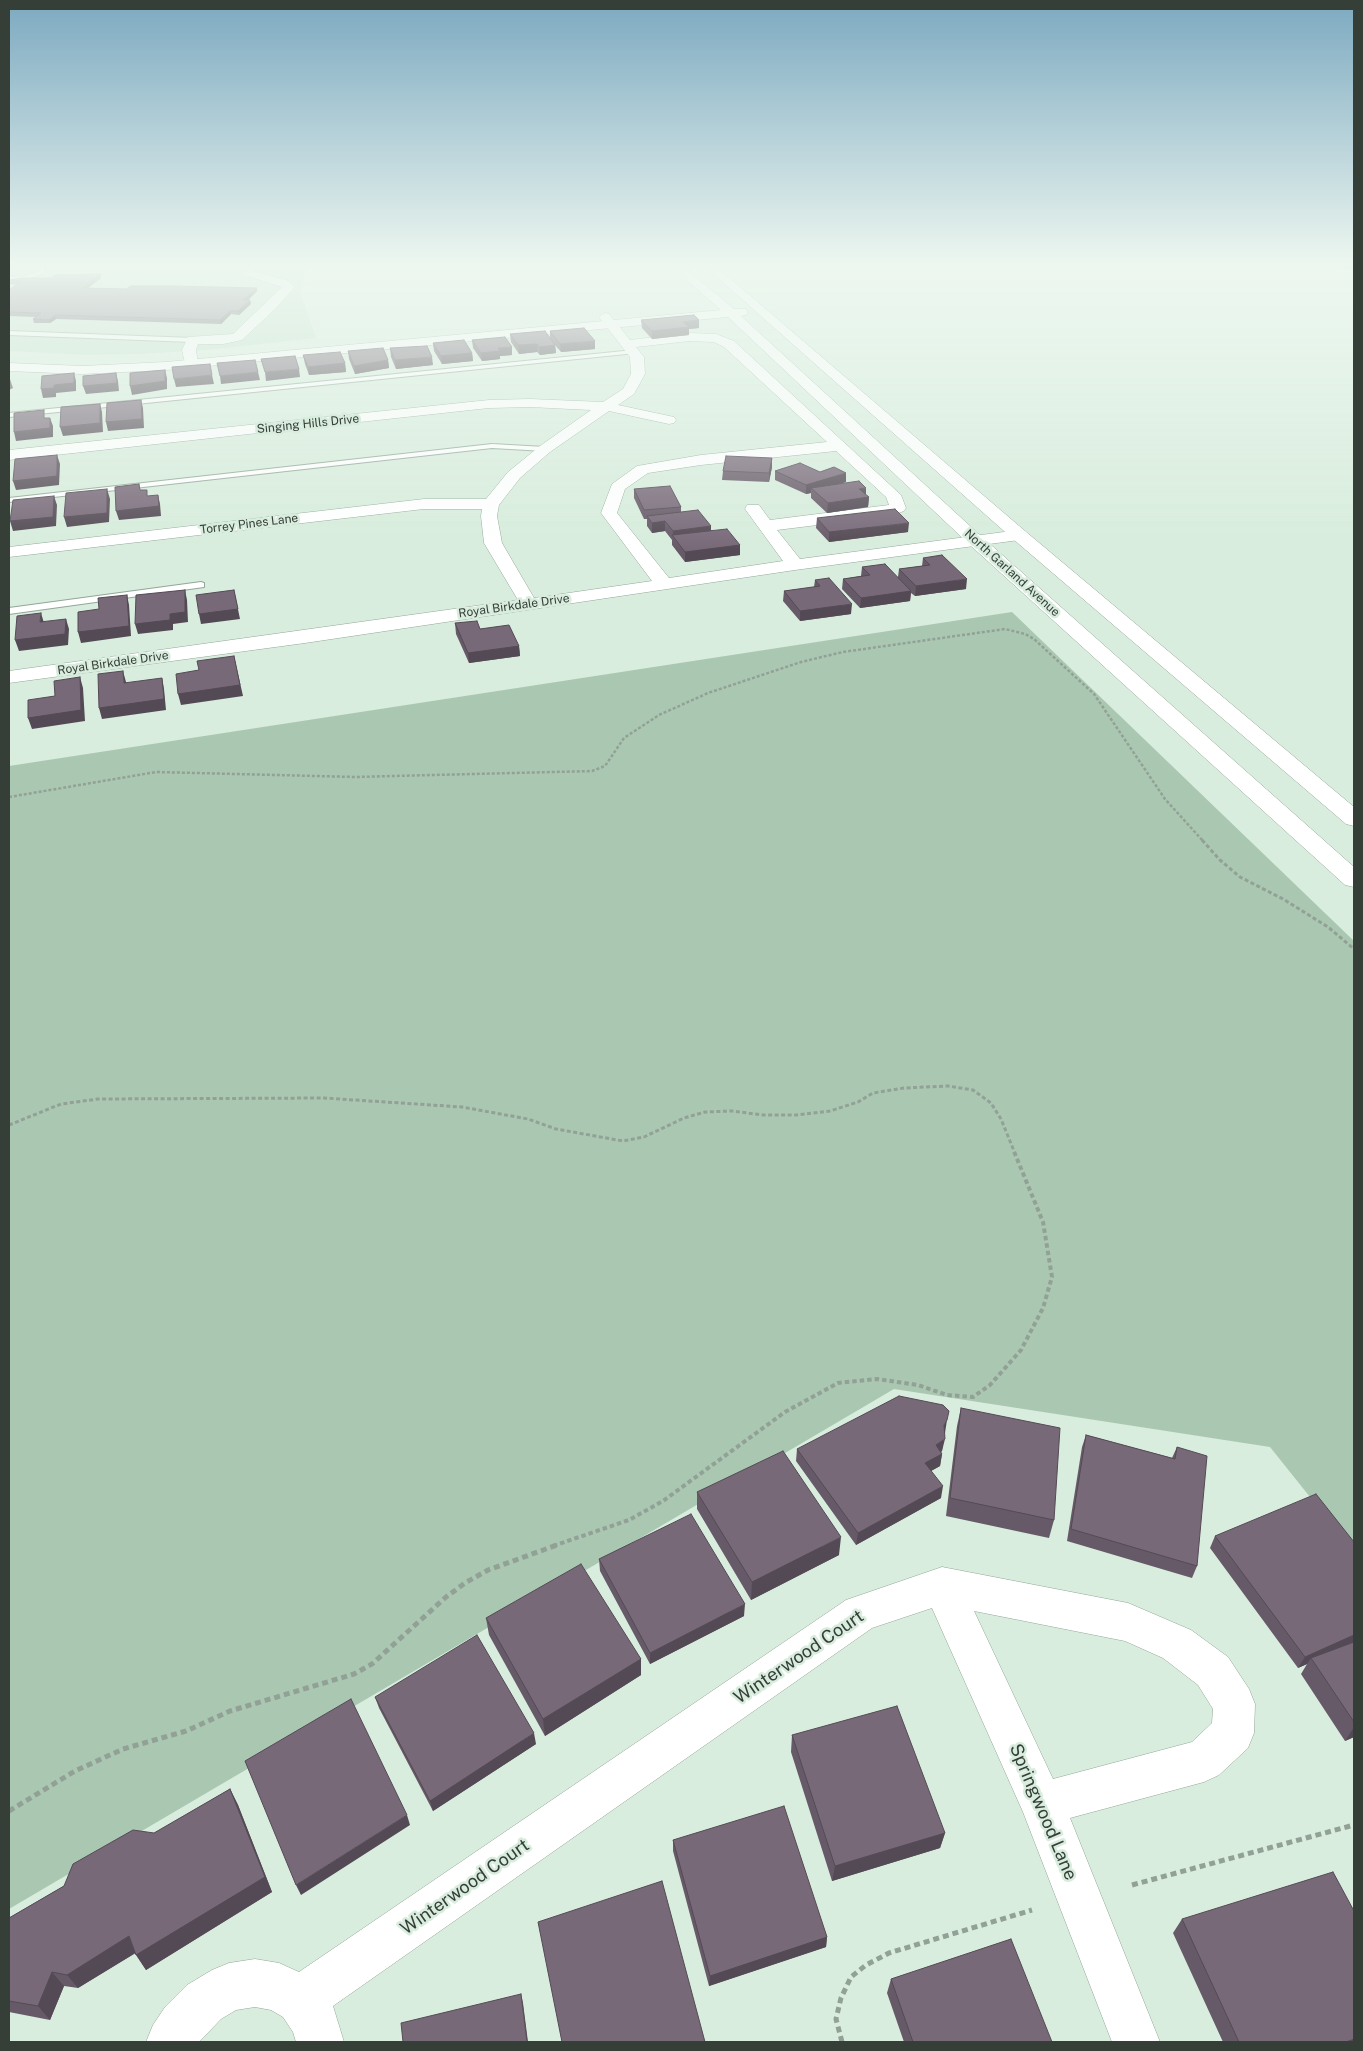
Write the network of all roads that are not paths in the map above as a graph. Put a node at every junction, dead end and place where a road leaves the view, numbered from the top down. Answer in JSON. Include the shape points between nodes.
{"nodes":[{"id":1,"x":26,"y":359,"type":"edge"},
{"id":2,"x":204,"y":359,"type":"edge"},
{"id":3,"x":531,"y":359,"type":"edge"},
{"id":4,"x":637,"y":359,"type":"edge"},
{"id":5,"x":744,"y":359,"type":"edge"},
{"id":6,"x":780,"y":359,"type":"edge"},
{"id":7,"x":816,"y":359,"type":"edge"},
{"id":8,"x":190,"y":360,"type":"junction"},
{"id":9,"x":9,"y":367,"type":"edge"},
{"id":10,"x":608,"y":407,"type":"junction"},
{"id":11,"x":9,"y":415,"type":"edge"},
{"id":12,"x":669,"y":420,"type":"dead end"},
{"id":13,"x":837,"y":446,"type":"junction"},
{"id":14,"x":546,"y":449,"type":"junction"},
{"id":15,"x":9,"y":455,"type":"edge"},
{"id":16,"x":9,"y":500,"type":"edge"},
{"id":17,"x":491,"y":504,"type":"junction"},
{"id":18,"x":753,"y":509,"type":"dead end"},
{"id":19,"x":766,"y":526,"type":"junction"},
{"id":20,"x":1019,"y":535,"type":"junction"},
{"id":21,"x":977,"y":542,"type":"junction"},
{"id":22,"x":9,"y":552,"type":"edge"},
{"id":23,"x":796,"y":565,"type":"junction"},
{"id":24,"x":664,"y":584,"type":"junction"},
{"id":25,"x":201,"y":585,"type":"dead end"},
{"id":26,"x":529,"y":604,"type":"junction"},
{"id":27,"x":9,"y":611,"type":"edge"},
{"id":28,"x":9,"y":677,"type":"edge"},
{"id":29,"x":1354,"y":819,"type":"edge"},
{"id":30,"x":1354,"y":880,"type":"edge"},
{"id":31,"x":942,"y":1586,"type":"junction"},
{"id":32,"x":1042,"y":1804,"type":"junction"},
{"id":33,"x":300,"y":2000,"type":"junction"},
{"id":34,"x":170,"y":2042,"type":"edge"},
{"id":35,"x":320,"y":2042,"type":"edge"},
{"id":36,"x":1136,"y":2042,"type":"edge"}],
"edges":[{"from":1,"to":8,"type":"street","via":[[102,362]]},
{"from":2,"to":8,"type":"street"},
{"from":3,"to":11,"type":"lane"},
{"from":4,"to":10,"type":"street","via":[[638,374],[629,391]]},
{"from":5,"to":13,"type":"street"},
{"from":6,"to":21,"type":"street","name":"North Garland Avenue"},
{"from":7,"to":20,"type":"street"},
{"from":8,"to":9,"type":"street","via":[[82,370]]},
{"from":10,"to":12,"type":"street","name":"Singing Hills Drive"},
{"from":10,"to":14,"type":"street"},
{"from":10,"to":15,"type":"street","name":"Singing Hills Drive","via":[[489,404]]},
{"from":13,"to":19,"type":"street","via":[[893,495],[898,508]]},
{"from":13,"to":24,"type":"street","via":[[644,469],[618,487],[609,513]]},
{"from":14,"to":16,"type":"lane","via":[[492,446]]},
{"from":14,"to":17,"type":"street","via":[[514,475]]},
{"from":17,"to":22,"type":"street","name":"Torrey Pines Lane","via":[[424,504]]},
{"from":17,"to":26,"type":"street","via":[[489,516],[493,544]]},
{"from":18,"to":19,"type":"street"},
{"from":19,"to":23,"type":"street"},
{"from":20,"to":21,"type":"street","name":"Royal Birkdale Drive"},
{"from":20,"to":29,"type":"street"},
{"from":21,"to":23,"type":"street","name":"Royal Birkdale Drive"},
{"from":21,"to":30,"type":"street","name":"North Garland Avenue"},
{"from":23,"to":24,"type":"street","name":"Royal Birkdale Drive"},
{"from":24,"to":26,"type":"street","name":"Royal Birkdale Drive"},
{"from":25,"to":27,"type":"lane"},
{"from":26,"to":28,"type":"street","name":"Royal Birkdale Drive"},
{"from":31,"to":32,"type":"street","name":"Springwood Lane"},
{"from":31,"to":32,"type":"street","name":"Winterwood Court","via":[[1128,1622],[1177,1644],[1213,1671],[1234,1704],[1233,1733],[1204,1760]]},
{"from":31,"to":33,"type":"street","name":"Winterwood Court","via":[[860,1613]]},
{"from":32,"to":36,"type":"street","name":"Springwood Lane"},
{"from":33,"to":34,"type":"street","via":[[279,1987],[255,1983],[229,1988],[204,2002],[182,2024]]},
{"from":33,"to":35,"type":"street","via":[[315,2022]]}]}
